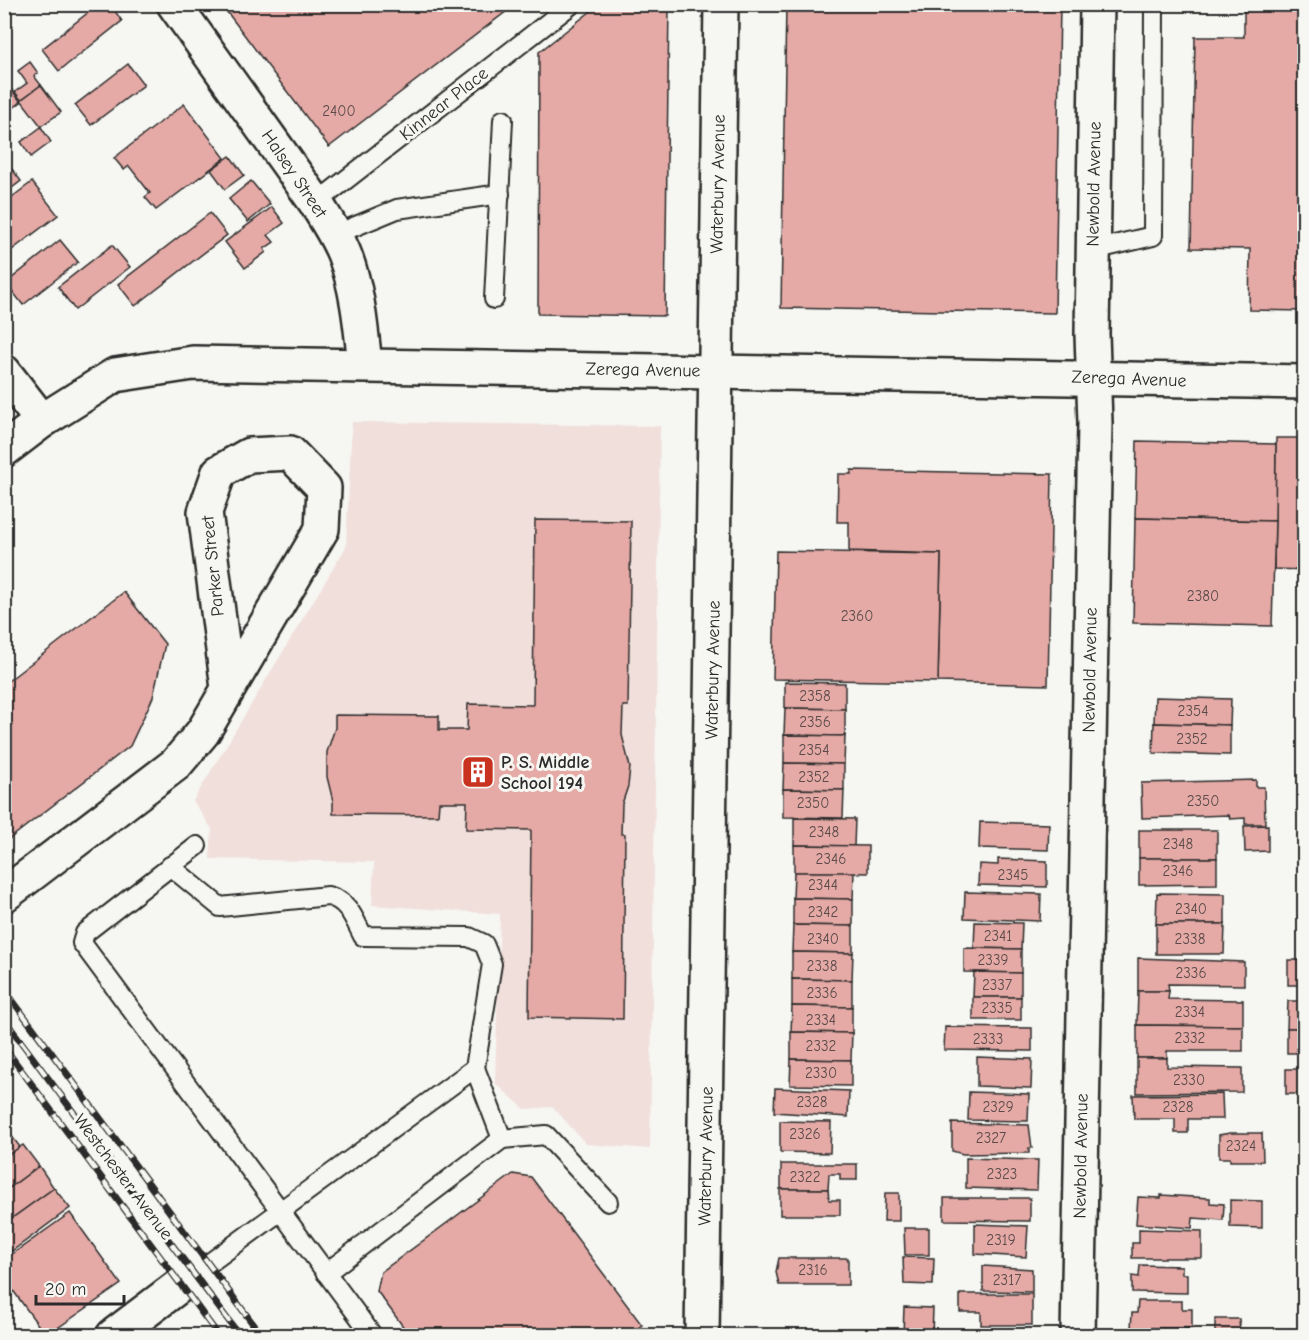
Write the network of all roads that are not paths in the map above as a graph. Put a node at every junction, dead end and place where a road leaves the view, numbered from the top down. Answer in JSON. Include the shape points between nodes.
{"nodes":[{"id":1,"x":572,"y":4,"type":"edge"},
{"id":2,"x":722,"y":4,"type":"edge"},
{"id":3,"x":1097,"y":4,"type":"edge"},
{"id":4,"x":1154,"y":4,"type":"edge"},
{"id":5,"x":181,"y":7,"type":"edge"},
{"id":6,"x":504,"y":120,"type":"dead end"},
{"id":7,"x":500,"y":194,"type":"junction"},
{"id":8,"x":316,"y":203,"type":"junction"},
{"id":9,"x":334,"y":235,"type":"junction"},
{"id":10,"x":1092,"y":250,"type":"junction"},
{"id":11,"x":494,"y":299,"type":"dead end"},
{"id":12,"x":365,"y":365,"type":"junction"},
{"id":13,"x":716,"y":371,"type":"junction"},
{"id":14,"x":4,"y":372,"type":"edge"},
{"id":15,"x":1093,"y":378,"type":"junction"},
{"id":16,"x":1305,"y":382,"type":"edge"},
{"id":17,"x":42,"y":421,"type":"junction"},
{"id":18,"x":4,"y":450,"type":"edge"},
{"id":19,"x":228,"y":688,"type":"junction"},
{"id":20,"x":197,"y":846,"type":"dead end"},
{"id":21,"x":170,"y":867,"type":"junction"},
{"id":22,"x":4,"y":895,"type":"edge"},
{"id":23,"x":4,"y":1018,"type":"edge"},
{"id":24,"x":475,"y":1068,"type":"junction"},
{"id":25,"x":502,"y":1139,"type":"junction"},
{"id":26,"x":608,"y":1202,"type":"dead end"},
{"id":27,"x":280,"y":1214,"type":"junction"},
{"id":28,"x":196,"y":1273,"type":"junction"},
{"id":29,"x":326,"y":1273,"type":"junction"},
{"id":30,"x":113,"y":1335,"type":"edge"},
{"id":31,"x":242,"y":1335,"type":"edge"},
{"id":32,"x":374,"y":1335,"type":"edge"},
{"id":33,"x":702,"y":1335,"type":"edge"},
{"id":34,"x":1078,"y":1335,"type":"edge"}],
"edges":[{"from":1,"to":8,"type":"lane","name":"Kinnear Place"},
{"from":2,"to":13,"type":"street","name":"Waterbury Avenue"},
{"from":3,"to":10,"type":"street","name":"Newbold Avenue"},
{"from":4,"to":10,"type":"lane","via":[[1153,236]]},
{"from":5,"to":8,"type":"street","name":"Halsey Street"},
{"from":6,"to":7,"type":"lane"},
{"from":7,"to":9,"type":"lane","via":[[397,209]]},
{"from":7,"to":11,"type":"lane"},
{"from":8,"to":9,"type":"street","name":"Halsey Street"},
{"from":9,"to":12,"type":"street","name":"Halsey Street","via":[[345,256],[359,310]]},
{"from":10,"to":15,"type":"street","name":"Newbold Avenue"},
{"from":12,"to":13,"type":"street","name":"Zerega Avenue"},
{"from":12,"to":17,"type":"street","name":"Zerega Avenue","via":[[193,363],[115,375]]},
{"from":13,"to":15,"type":"street","name":"Zerega Avenue"},
{"from":13,"to":33,"type":"street","name":"Waterbury Avenue"},
{"from":14,"to":17,"type":"street"},
{"from":15,"to":16,"type":"street","name":"Zerega Avenue"},
{"from":15,"to":34,"type":"street","name":"Newbold Avenue"},
{"from":17,"to":18,"type":"street","name":"Zerega Avenue"},
{"from":19,"to":19,"type":"street","name":"Parker Street","via":[[322,529],[324,488],[290,453],[249,455],[219,472],[205,512]]},
{"from":19,"to":22,"type":"street","name":"Parker Street","via":[[203,732],[176,764]]},
{"from":20,"to":21,"type":"lane"},
{"from":21,"to":24,"type":"lane","via":[[220,907],[328,896],[339,898],[348,906],[363,936],[469,937],[484,944],[492,964]]},
{"from":21,"to":27,"type":"lane","via":[[85,933],[82,943]]},
{"from":23,"to":28,"type":"street","name":"Westchester Avenue"},
{"from":24,"to":25,"type":"lane"},
{"from":24,"to":27,"type":"lane"},
{"from":25,"to":26,"type":"lane","via":[[546,1135]]},
{"from":25,"to":29,"type":"lane"},
{"from":27,"to":28,"type":"lane"},
{"from":27,"to":29,"type":"lane"},
{"from":28,"to":30,"type":"street"},
{"from":28,"to":31,"type":"street","name":"Westchester Avenue"},
{"from":29,"to":32,"type":"lane"}]}
